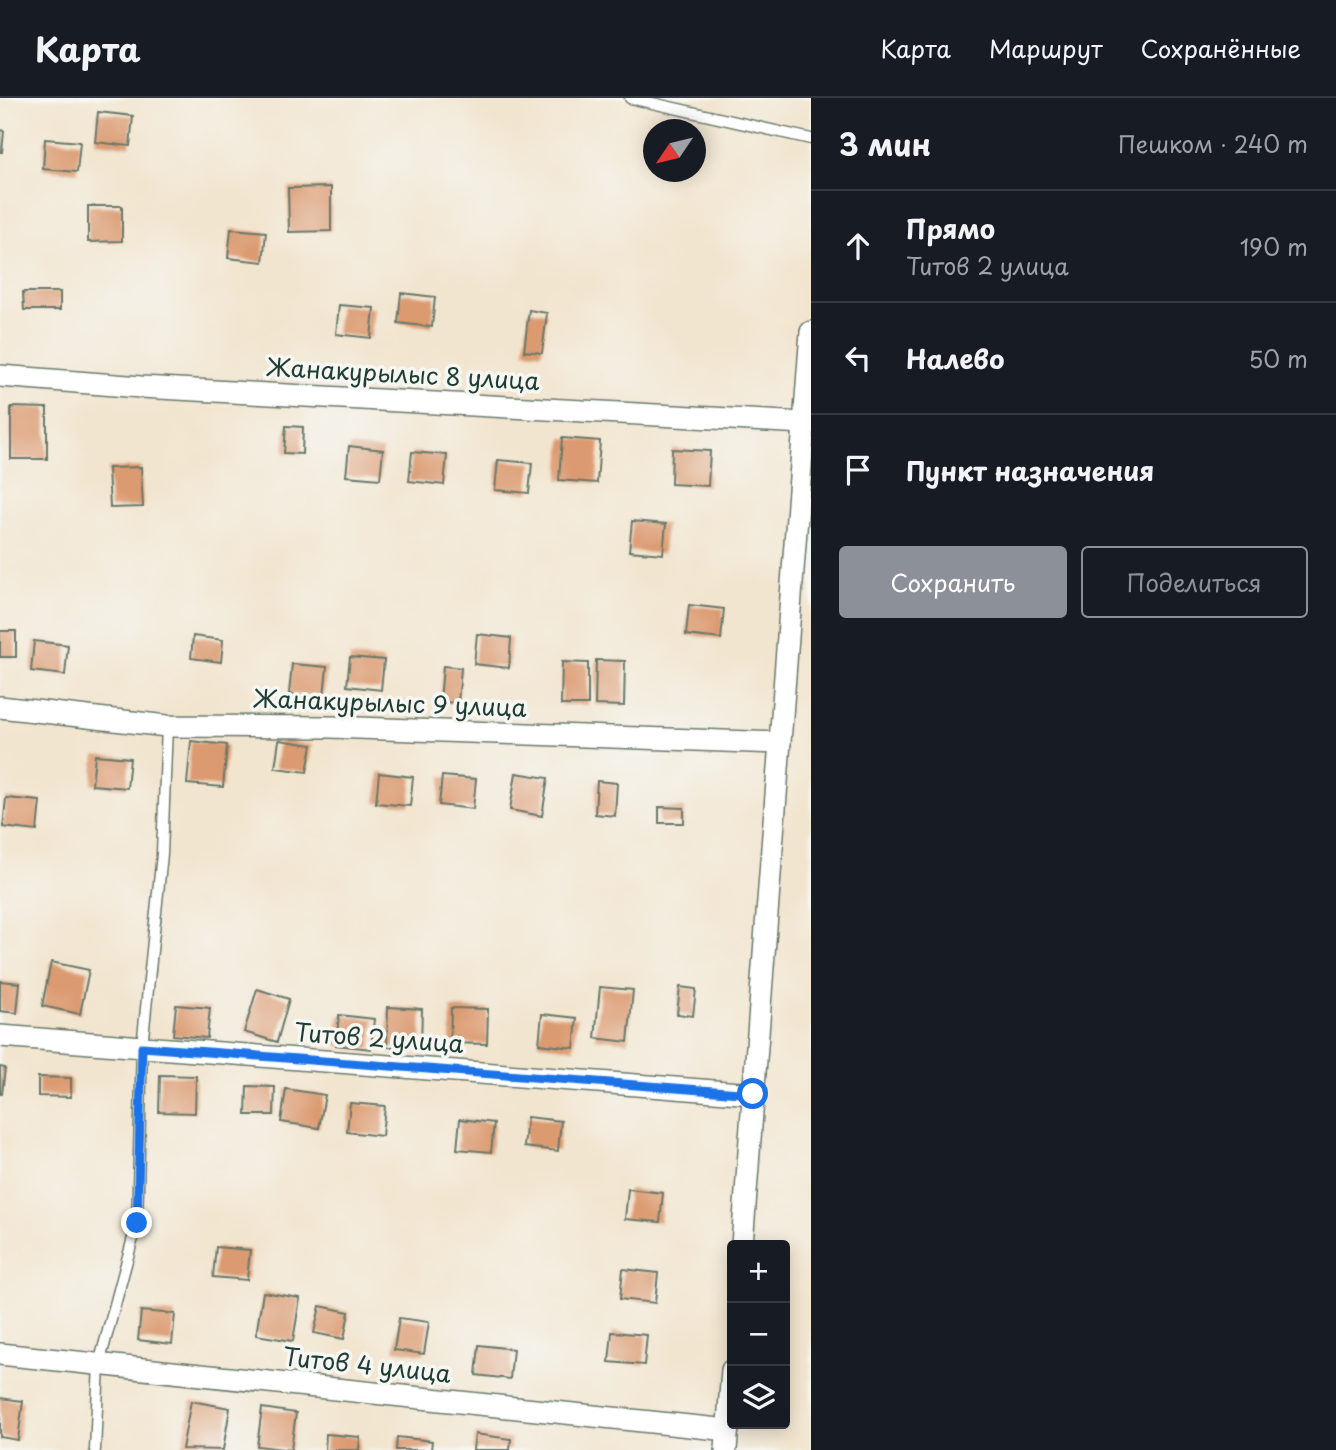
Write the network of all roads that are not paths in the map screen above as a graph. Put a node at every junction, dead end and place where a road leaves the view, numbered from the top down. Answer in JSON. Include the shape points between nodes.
{"nodes":[{"id":1,"x":630,"y":98,"type":"edge"},
{"id":2,"x":811,"y":139,"type":"edge"},
{"id":3,"x":811,"y":332,"type":"edge"},
{"id":4,"x":0,"y":376,"type":"edge"},
{"id":5,"x":804,"y":423,"type":"junction"},
{"id":6,"x":0,"y":707,"type":"edge"},
{"id":7,"x":167,"y":726,"type":"junction"},
{"id":8,"x":780,"y":743,"type":"junction"},
{"id":9,"x":0,"y":1036,"type":"edge"},
{"id":10,"x":142,"y":1047,"type":"junction"},
{"id":11,"x":753,"y":1094,"type":"junction"},
{"id":12,"x":742,"y":1240,"type":"edge"},
{"id":13,"x":0,"y":1354,"type":"edge"},
{"id":14,"x":99,"y":1364,"type":"junction"},
{"id":15,"x":727,"y":1440,"type":"edge"},
{"id":16,"x":95,"y":1450,"type":"edge"}],
"edges":[{"from":1,"to":2,"type":"lane"},
{"from":3,"to":5,"type":"street"},
{"from":4,"to":5,"type":"street","name":"Жанакурылыс 8 улица"},
{"from":5,"to":8,"type":"street"},
{"from":6,"to":7,"type":"street","name":"Жанакурылыс 9 улица"},
{"from":7,"to":8,"type":"street","name":"Жанакурылыс 9 улица","via":[[330,727]]},
{"from":7,"to":10,"type":"lane","via":[[162,854]]},
{"from":8,"to":11,"type":"street"},
{"from":9,"to":10,"type":"street","name":"Титов 2 улица"},
{"from":10,"to":11,"type":"street","name":"Титов 2 улица"},
{"from":10,"to":14,"type":"lane","via":[[137,1223]]},
{"from":11,"to":12,"type":"street"},
{"from":13,"to":14,"type":"street","name":"Титов 4 улица"},
{"from":14,"to":15,"type":"street","name":"Титов 4 улица"},
{"from":14,"to":16,"type":"lane"}]}
